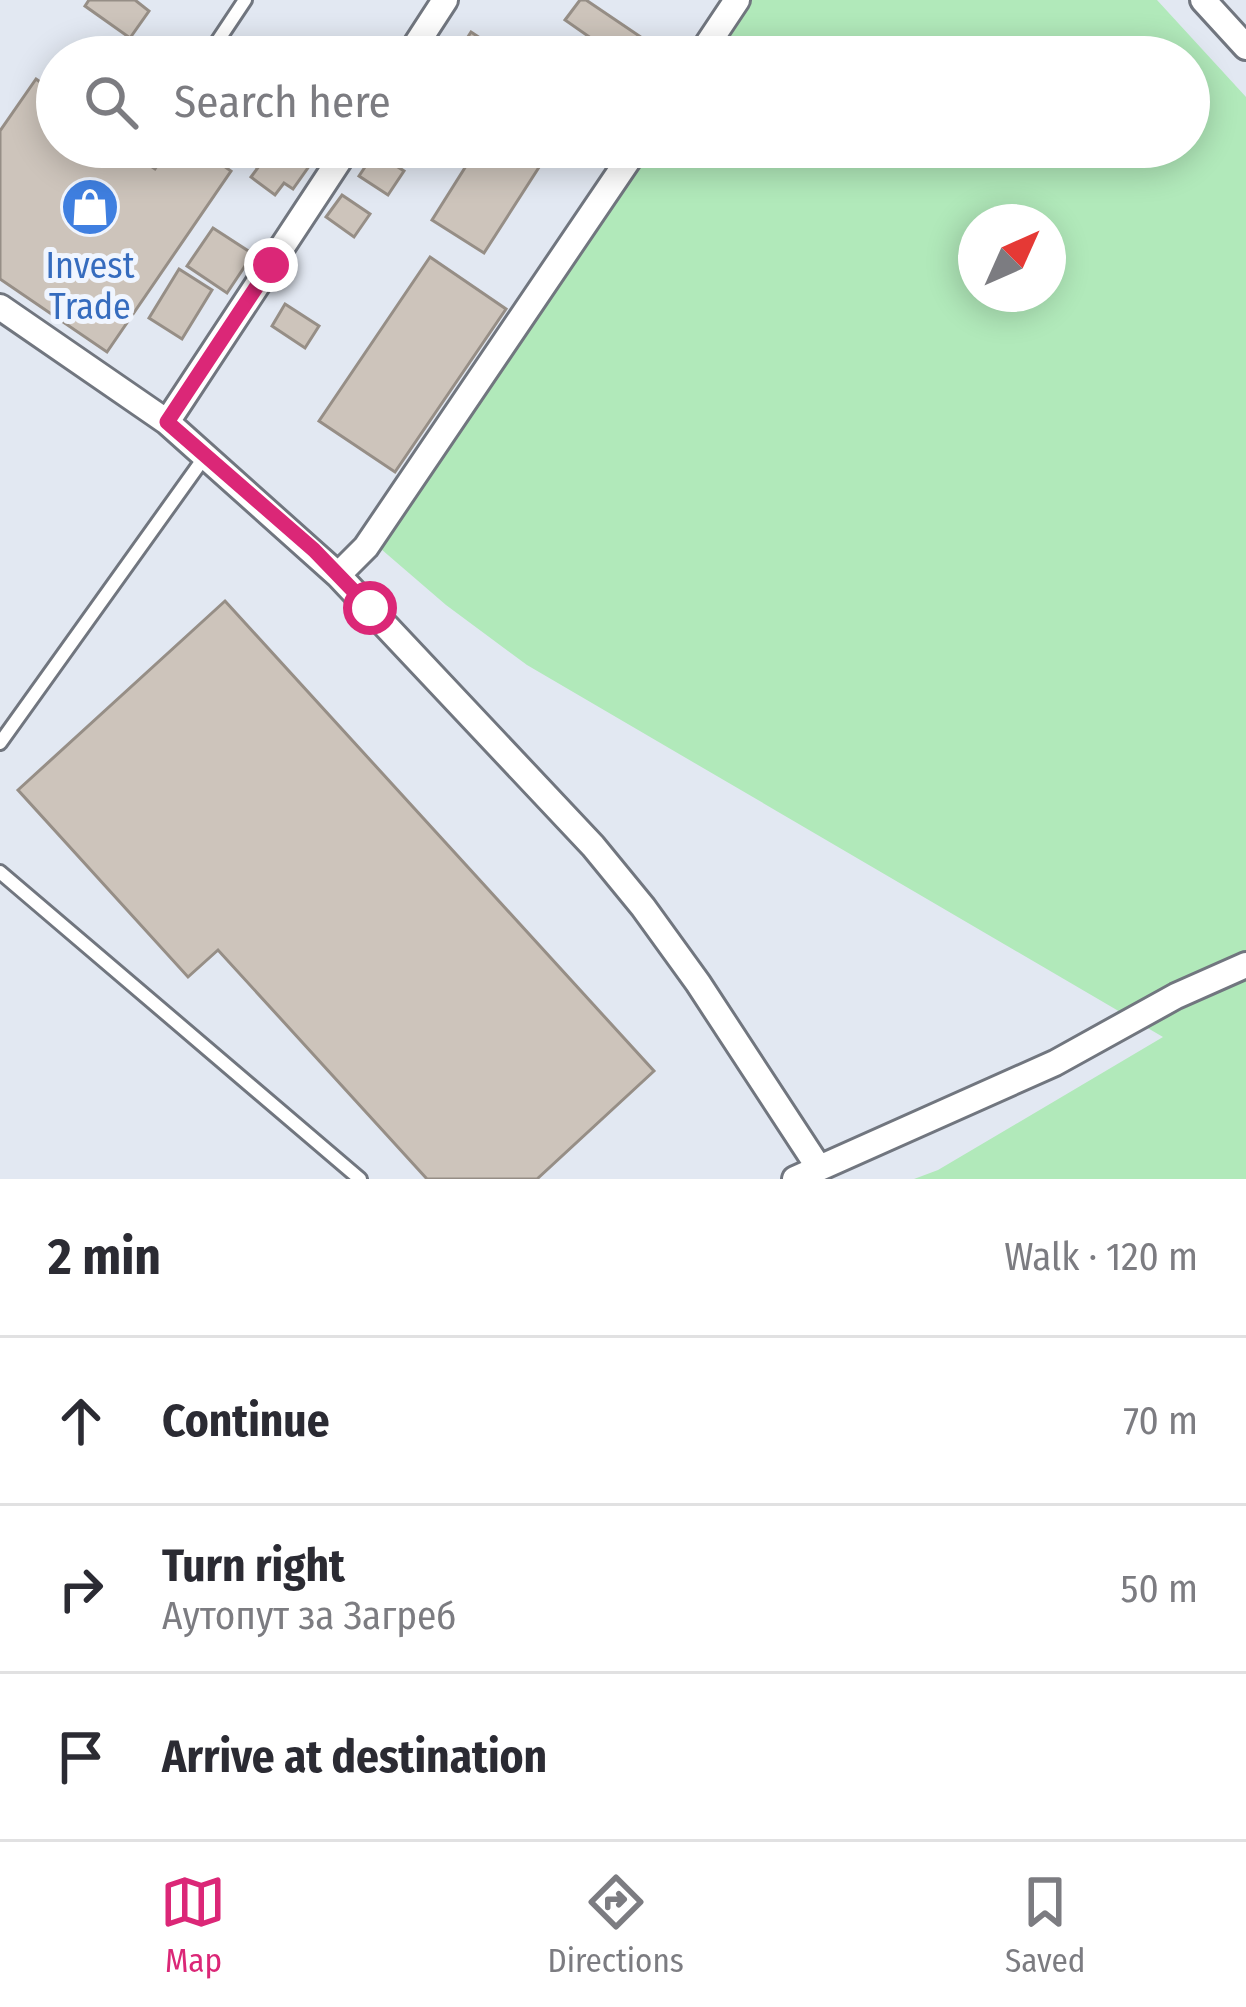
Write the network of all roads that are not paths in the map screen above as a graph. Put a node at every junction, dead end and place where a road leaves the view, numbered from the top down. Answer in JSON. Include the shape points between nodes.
{"nodes":[{"id":1,"x":245,"y":0,"type":"edge"},
{"id":2,"x":445,"y":0,"type":"edge"},
{"id":3,"x":737,"y":0,"type":"edge"},
{"id":4,"x":1203,"y":0,"type":"edge"},
{"id":5,"x":221,"y":36,"type":"edge"},
{"id":6,"x":422,"y":36,"type":"edge"},
{"id":7,"x":713,"y":36,"type":"edge"},
{"id":8,"x":1246,"y":47,"type":"edge"},
{"id":9,"x":334,"y":168,"type":"edge"},
{"id":10,"x":624,"y":168,"type":"edge"},
{"id":11,"x":0,"y":307,"type":"edge"},
{"id":12,"x":167,"y":422,"type":"junction"},
{"id":13,"x":206,"y":454,"type":"junction"},
{"id":14,"x":338,"y":574,"type":"junction"},
{"id":15,"x":0,"y":743,"type":"edge"},
{"id":16,"x":0,"y":872,"type":"edge"},
{"id":17,"x":1246,"y":965,"type":"edge"},
{"id":18,"x":819,"y":1168,"type":"junction"},
{"id":19,"x":359,"y":1179,"type":"edge"},
{"id":20,"x":795,"y":1179,"type":"edge"}],
"edges":[{"from":1,"to":5,"type":"lane"},
{"from":2,"to":6,"type":"street"},
{"from":3,"to":7,"type":"street"},
{"from":4,"to":8,"type":"street"},
{"from":9,"to":12,"type":"street"},
{"from":10,"to":14,"type":"street","via":[[366,547]]},
{"from":11,"to":12,"type":"street"},
{"from":12,"to":13,"type":"street"},
{"from":13,"to":14,"type":"street"},
{"from":13,"to":15,"type":"lane"},
{"from":14,"to":18,"type":"street","via":[[593,846],[698,983]]},
{"from":16,"to":19,"type":"lane"},
{"from":17,"to":18,"type":"street","via":[[1055,1064]]},
{"from":18,"to":20,"type":"street"}]}
